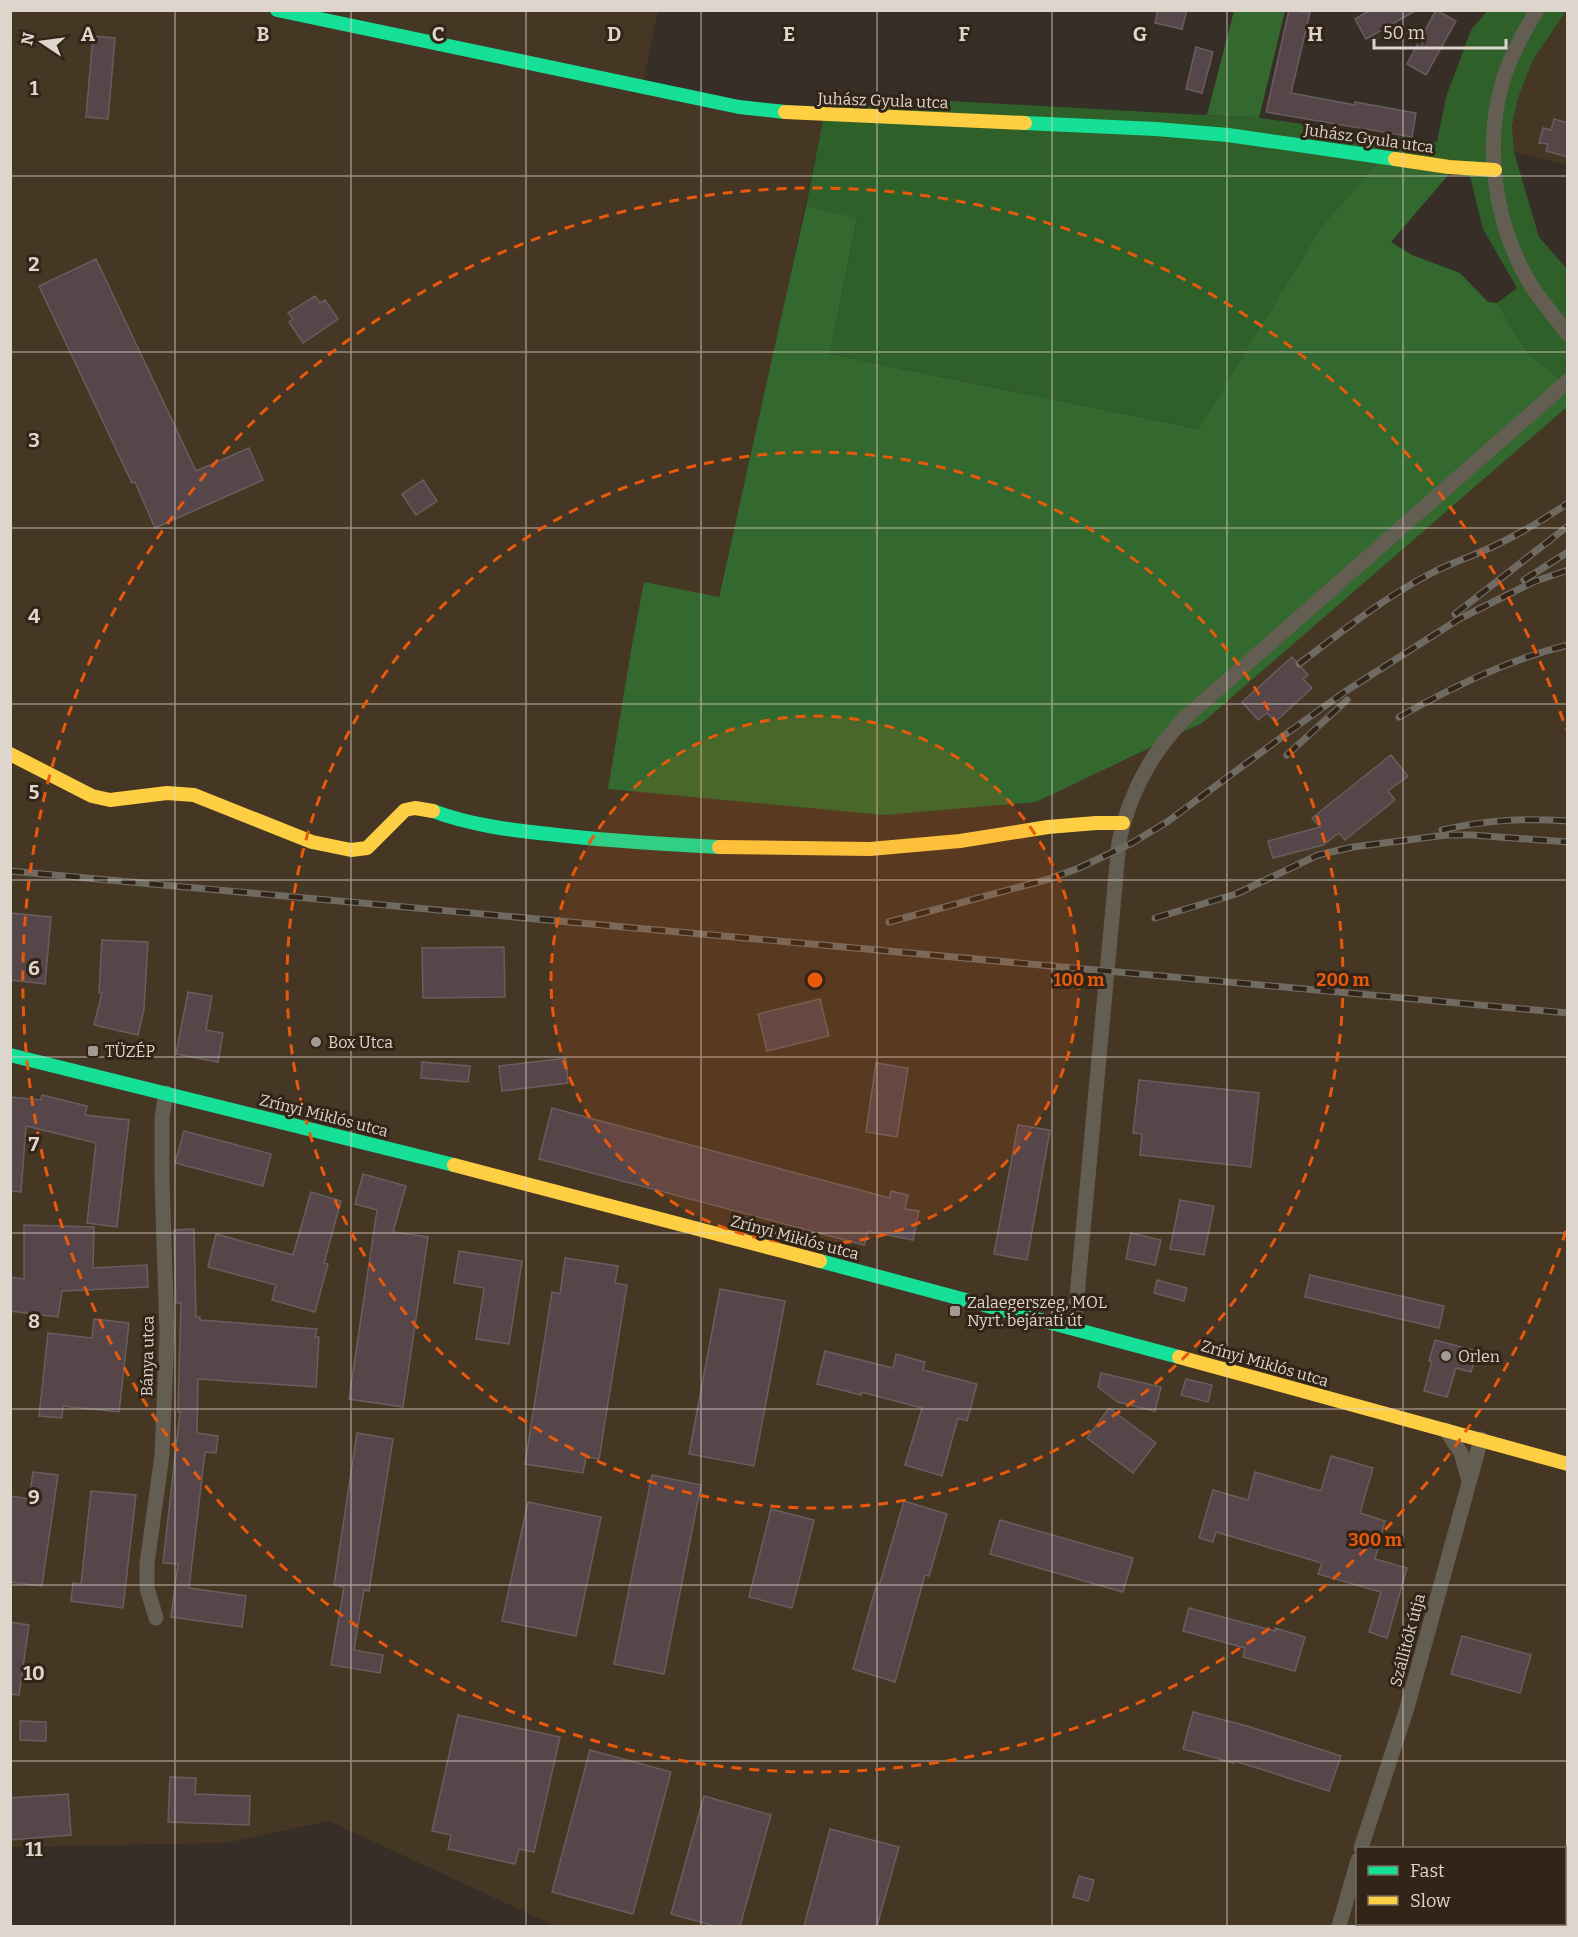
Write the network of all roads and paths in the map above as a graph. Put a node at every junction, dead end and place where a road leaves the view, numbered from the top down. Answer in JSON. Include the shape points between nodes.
{"nodes":[{"id":1,"x":277,"y":10,"type":"edge"},
{"id":2,"x":1537,"y":10,"type":"edge"},
{"id":3,"x":1495,"y":170,"type":"junction"},
{"id":4,"x":1568,"y":334,"type":"edge"},
{"id":5,"x":1568,"y":381,"type":"edge"},
{"id":6,"x":10,"y":754,"type":"edge"},
{"id":7,"x":1123,"y":823,"type":"junction"},
{"id":8,"x":10,"y":1054,"type":"edge"},
{"id":9,"x":166,"y":1094,"type":"junction"},
{"id":10,"x":1074,"y":1328,"type":"junction"},
{"id":11,"x":1445,"y":1430,"type":"junction"},
{"id":12,"x":1481,"y":1439,"type":"junction"},
{"id":13,"x":1568,"y":1464,"type":"edge"},
{"id":14,"x":1469,"y":1481,"type":"junction"},
{"id":15,"x":156,"y":1618,"type":"dead end"},
{"id":16,"x":1361,"y":1847,"type":"edge"},
{"id":17,"x":1356,"y":1867,"type":"edge"},
{"id":18,"x":1339,"y":1926,"type":"edge"}],
"edges":[{"from":1,"to":3,"type":"street","name":"Juhász Gyula utca","via":[[739,107],[804,114],[1156,129]]},
{"from":2,"to":3,"type":"street","via":[[1515,50],[1497,106]]},
{"from":3,"to":4,"type":"street","via":[[1501,213],[1513,251],[1530,283]]},
{"from":5,"to":7,"type":"street","via":[[1185,718],[1143,774]]},
{"from":6,"to":7,"type":"street","via":[[101,799],[167,793],[194,795],[312,842],[351,850],[367,848],[405,810],[415,808],[456,820],[521,831],[618,842],[724,847],[870,849],[960,841],[1048,827]]},
{"from":7,"to":10,"type":"street"},
{"from":8,"to":9,"type":"street","name":"Zrínyi Miklós utca"},
{"from":9,"to":10,"type":"street","name":"Zrínyi Miklós utca","via":[[407,1152]]},
{"from":9,"to":15,"type":"street","name":"Bánya utca","via":[[162,1169],[167,1334],[162,1455],[147,1563],[147,1588]]},
{"from":10,"to":11,"type":"street","name":"Zrínyi Miklós utca"},
{"from":11,"to":12,"type":"street","name":"Zrínyi Miklós utca"},
{"from":11,"to":14,"type":"street","via":[[1461,1453]]},
{"from":12,"to":13,"type":"street","name":"Zrínyi Miklós utca"},
{"from":12,"to":14,"type":"street","name":"Szállítók útja"},
{"from":14,"to":16,"type":"street","name":"Szállítók útja","via":[[1407,1708]]},
{"from":17,"to":18,"type":"street"}]}
